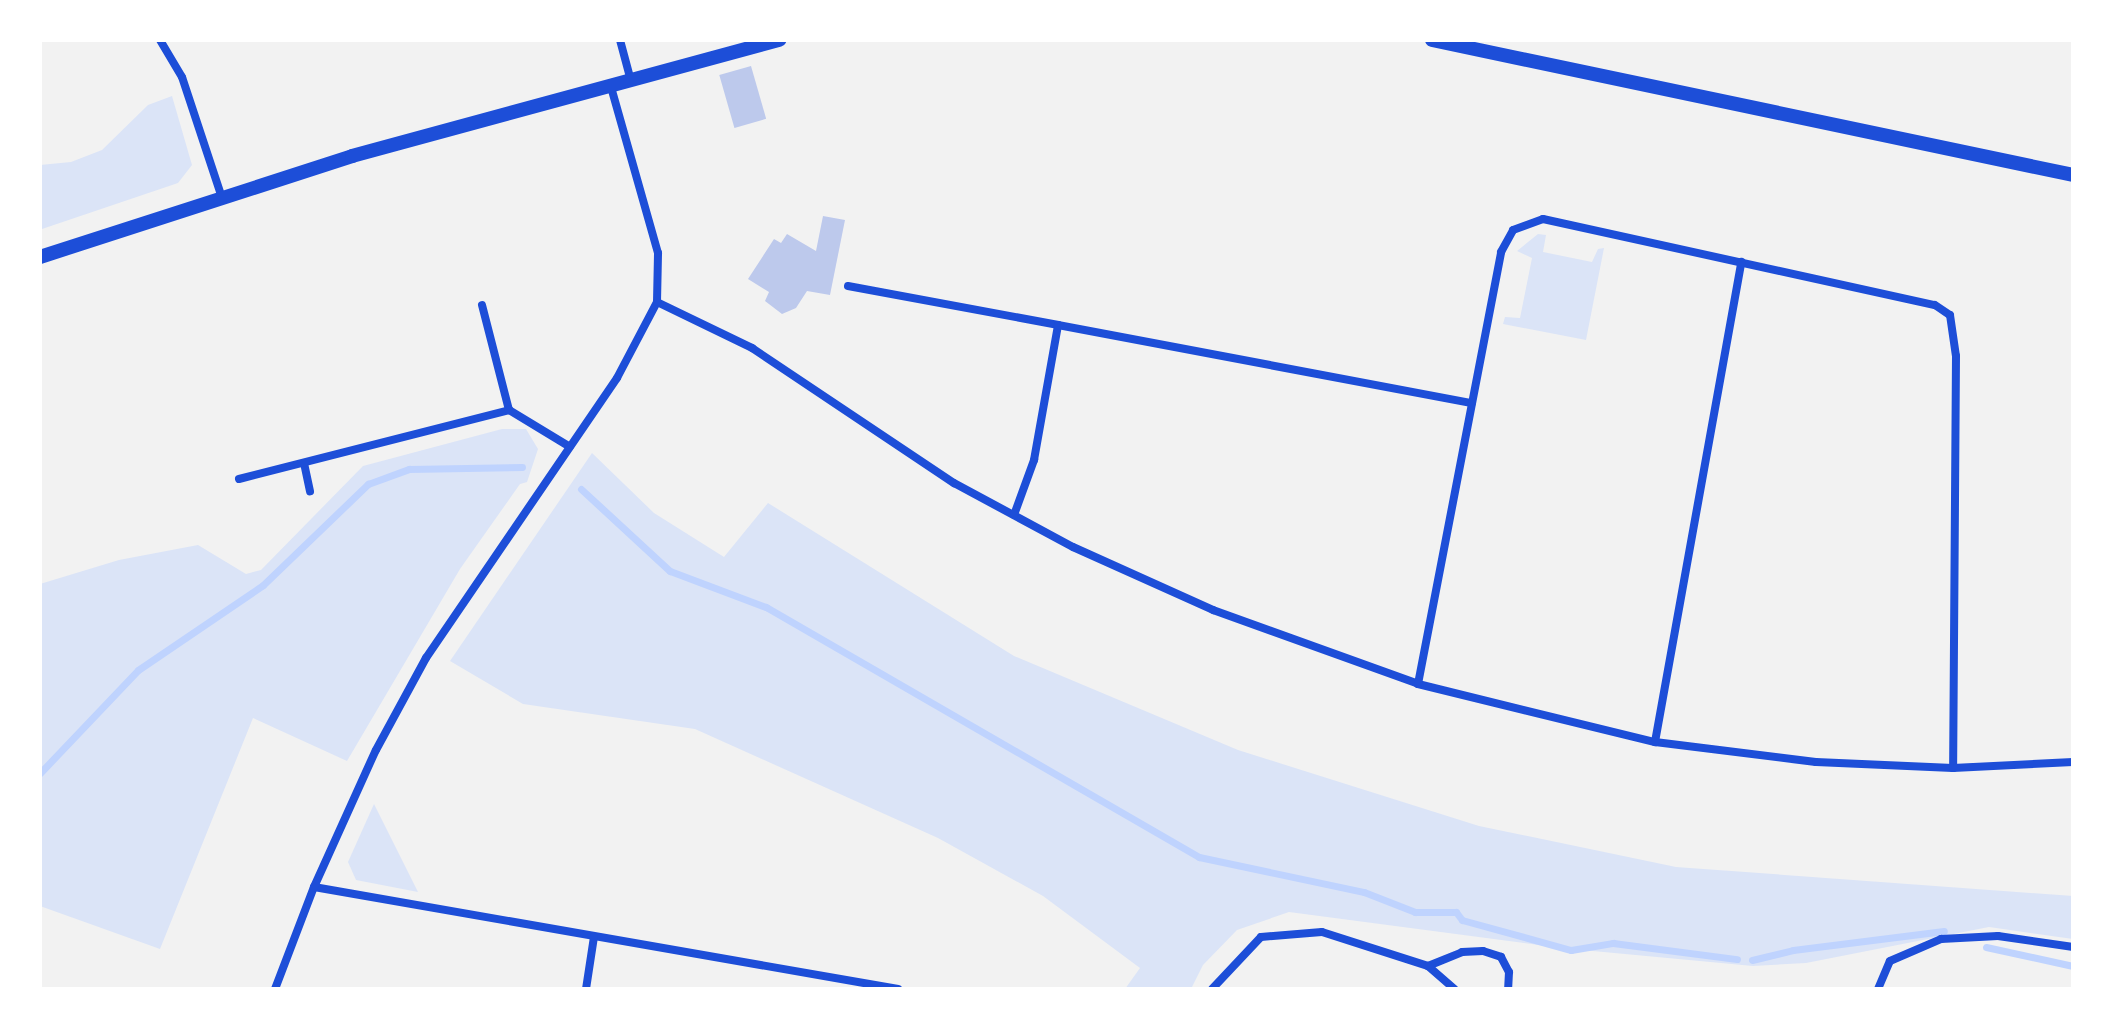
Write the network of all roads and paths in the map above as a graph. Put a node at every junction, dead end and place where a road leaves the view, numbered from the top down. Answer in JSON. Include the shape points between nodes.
{"nodes":[{"id":1,"x":160,"y":40,"type":"edge"},
{"id":2,"x":620,"y":40,"type":"edge"},
{"id":3,"x":780,"y":40,"type":"edge"},
{"id":4,"x":1432,"y":40,"type":"edge"},
{"id":5,"x":631,"y":81,"type":"junction"},
{"id":6,"x":611,"y":87,"type":"junction"},
{"id":7,"x":2073,"y":175,"type":"edge"},
{"id":8,"x":222,"y":198,"type":"junction"},
{"id":9,"x":40,"y":257,"type":"edge"},
{"id":10,"x":1741,"y":262,"type":"junction"},
{"id":11,"x":848,"y":286,"type":"dead end"},
{"id":12,"x":657,"y":302,"type":"junction"},
{"id":13,"x":482,"y":305,"type":"dead end"},
{"id":14,"x":1058,"y":325,"type":"junction"},
{"id":15,"x":1472,"y":403,"type":"junction"},
{"id":16,"x":509,"y":410,"type":"junction"},
{"id":17,"x":570,"y":447,"type":"junction"},
{"id":18,"x":304,"y":463,"type":"junction"},
{"id":19,"x":239,"y":479,"type":"dead end"},
{"id":20,"x":310,"y":491,"type":"dead end"},
{"id":21,"x":1014,"y":515,"type":"junction"},
{"id":22,"x":1418,"y":684,"type":"junction"},
{"id":23,"x":1655,"y":742,"type":"junction"},
{"id":24,"x":2073,"y":762,"type":"edge"},
{"id":25,"x":1953,"y":768,"type":"junction"},
{"id":26,"x":314,"y":887,"type":"junction"},
{"id":27,"x":594,"y":937,"type":"junction"},
{"id":28,"x":2073,"y":947,"type":"edge"},
{"id":29,"x":1428,"y":966,"type":"junction"},
{"id":30,"x":844,"y":985,"type":"edge"},
{"id":31,"x":275,"y":989,"type":"edge"},
{"id":32,"x":586,"y":989,"type":"edge"},
{"id":33,"x":898,"y":989,"type":"edge"},
{"id":34,"x":1212,"y":989,"type":"edge"},
{"id":35,"x":1454,"y":989,"type":"edge"},
{"id":36,"x":1508,"y":989,"type":"edge"},
{"id":37,"x":1878,"y":989,"type":"edge"}],
"edges":[{"from":1,"to":8,"type":"street","via":[[182,77]]},
{"from":2,"to":5,"type":"street"},
{"from":3,"to":5,"type":"street"},
{"from":4,"to":7,"type":"street"},
{"from":5,"to":6,"type":"street"},
{"from":6,"to":8,"type":"street","via":[[352,156]]},
{"from":6,"to":12,"type":"street","via":[[658,253]]},
{"from":8,"to":9,"type":"street"},
{"from":10,"to":15,"type":"street","via":[[1543,219],[1522,224],[1501,252]]},
{"from":10,"to":23,"type":"street"},
{"from":10,"to":25,"type":"street","via":[[1935,305],[1950,315],[1956,356]]},
{"from":11,"to":14,"type":"street"},
{"from":12,"to":17,"type":"street","via":[[641,339]]},
{"from":12,"to":21,"type":"street","via":[[752,348],[954,483]]},
{"from":13,"to":16,"type":"street"},
{"from":14,"to":15,"type":"street"},
{"from":14,"to":21,"type":"street","via":[[1034,460]]},
{"from":15,"to":22,"type":"street"},
{"from":16,"to":17,"type":"street"},
{"from":16,"to":18,"type":"street"},
{"from":17,"to":26,"type":"street","via":[[426,658],[376,750]]},
{"from":18,"to":19,"type":"street"},
{"from":18,"to":20,"type":"street"},
{"from":21,"to":22,"type":"street","via":[[1213,610]]},
{"from":22,"to":23,"type":"street"},
{"from":23,"to":25,"type":"street","via":[[1816,762]]},
{"from":24,"to":25,"type":"street"},
{"from":26,"to":27,"type":"street"},
{"from":26,"to":31,"type":"street"},
{"from":27,"to":30,"type":"street"},
{"from":27,"to":32,"type":"street"},
{"from":28,"to":37,"type":"street","via":[[1998,936],[1941,939],[1890,961]]},
{"from":29,"to":34,"type":"street","via":[[1322,932],[1261,937],[1237,956]]},
{"from":29,"to":35,"type":"street"},
{"from":29,"to":36,"type":"street","via":[[1462,952],[1483,951],[1501,957],[1509,972]]},
{"from":30,"to":33,"type":"street"}]}
